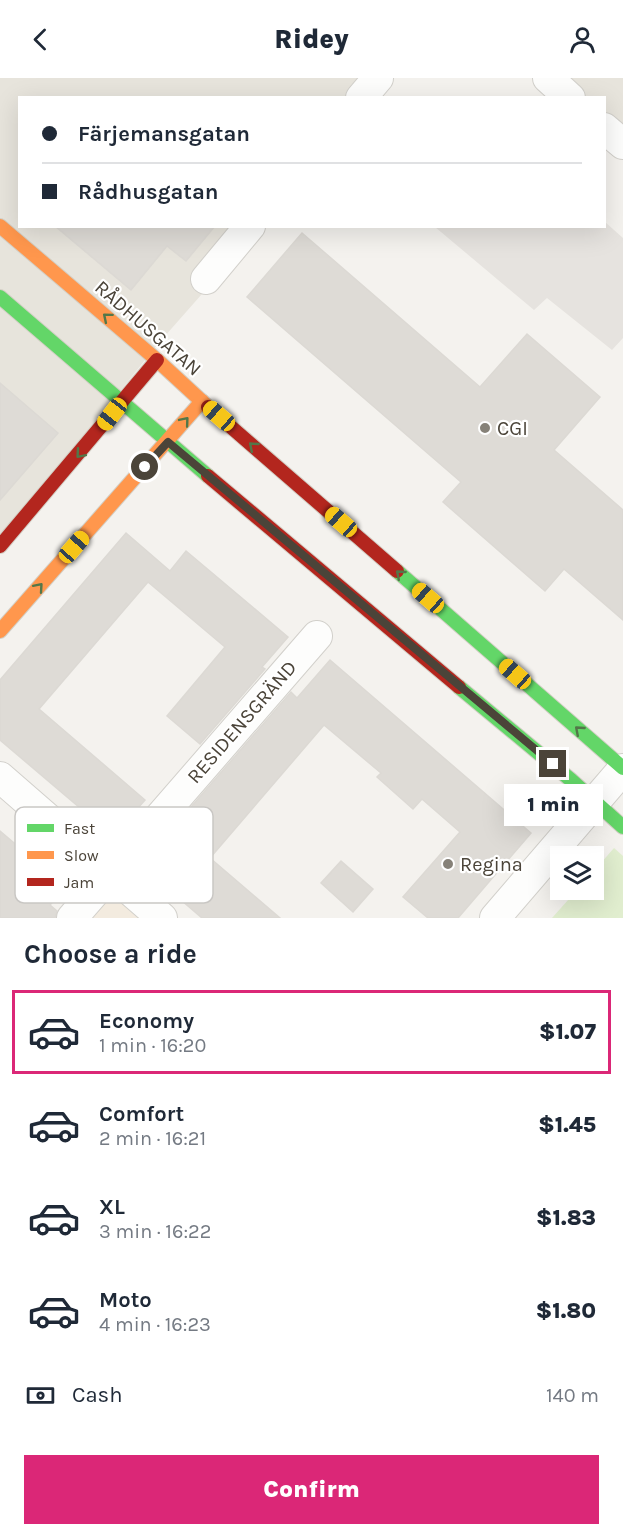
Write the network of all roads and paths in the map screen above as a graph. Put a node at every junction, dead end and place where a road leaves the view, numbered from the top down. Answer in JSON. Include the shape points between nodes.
{"nodes":[{"id":1,"x":378,"y":78,"type":"edge"},
{"id":2,"x":548,"y":78,"type":"edge"},
{"id":3,"x":363,"y":96,"type":"edge"},
{"id":4,"x":568,"y":96,"type":"edge"},
{"id":5,"x":606,"y":130,"type":"edge"},
{"id":6,"x":623,"y":144,"type":"edge"},
{"id":7,"x":0,"y":226,"type":"edge"},
{"id":8,"x":248,"y":228,"type":"edge"},
{"id":9,"x":206,"y":279,"type":"dead end"},
{"id":10,"x":0,"y":297,"type":"edge"},
{"id":11,"x":157,"y":360,"type":"junction"},
{"id":12,"x":122,"y":401,"type":"junction"},
{"id":13,"x":202,"y":401,"type":"junction"},
{"id":14,"x":168,"y":442,"type":"junction"},
{"id":15,"x":0,"y":546,"type":"edge"},
{"id":16,"x":0,"y":631,"type":"edge"},
{"id":17,"x":317,"y":636,"type":"dead end"},
{"id":18,"x":623,"y":769,"type":"edge"},
{"id":19,"x":0,"y":777,"type":"edge"},
{"id":20,"x":596,"y":802,"type":"junction"},
{"id":21,"x":34,"y":807,"type":"edge"},
{"id":22,"x":169,"y":807,"type":"edge"},
{"id":23,"x":623,"y":826,"type":"edge"},
{"id":24,"x":85,"y":903,"type":"edge"},
{"id":25,"x":145,"y":903,"type":"edge"},
{"id":26,"x":72,"y":918,"type":"edge"},
{"id":27,"x":162,"y":918,"type":"edge"},
{"id":28,"x":495,"y":918,"type":"edge"}],
"edges":[{"from":1,"to":3,"type":"street"},
{"from":2,"to":4,"type":"street"},
{"from":5,"to":6,"type":"street"},
{"from":11,"to":7,"type":"main road","name":"RÅDHUSGATAN","one_way":true},
{"from":8,"to":9,"type":"street"},
{"from":10,"to":12,"type":"main road"},
{"from":11,"to":12,"type":"main road"},
{"from":11,"to":13,"type":"main road","name":"RÅDHUSGATAN"},
{"from":12,"to":14,"type":"main road"},
{"from":12,"to":15,"type":"main road","one_way":true},
{"from":14,"to":13,"type":"main road","one_way":true},
{"from":18,"to":13,"type":"main road","name":"RÅDHUSGATAN","one_way":true},
{"from":16,"to":14,"type":"main road","one_way":true},
{"from":14,"to":20,"type":"main road"},
{"from":17,"to":22,"type":"street","name":"RESIDENSGRÄND"},
{"from":18,"to":20,"type":"street"},
{"from":19,"to":21,"type":"street"},
{"from":20,"to":23,"type":"main road"},
{"from":20,"to":28,"type":"street"},
{"from":24,"to":26,"type":"street","name":"RESIDENSGRÄND"},
{"from":25,"to":27,"type":"street"}]}
